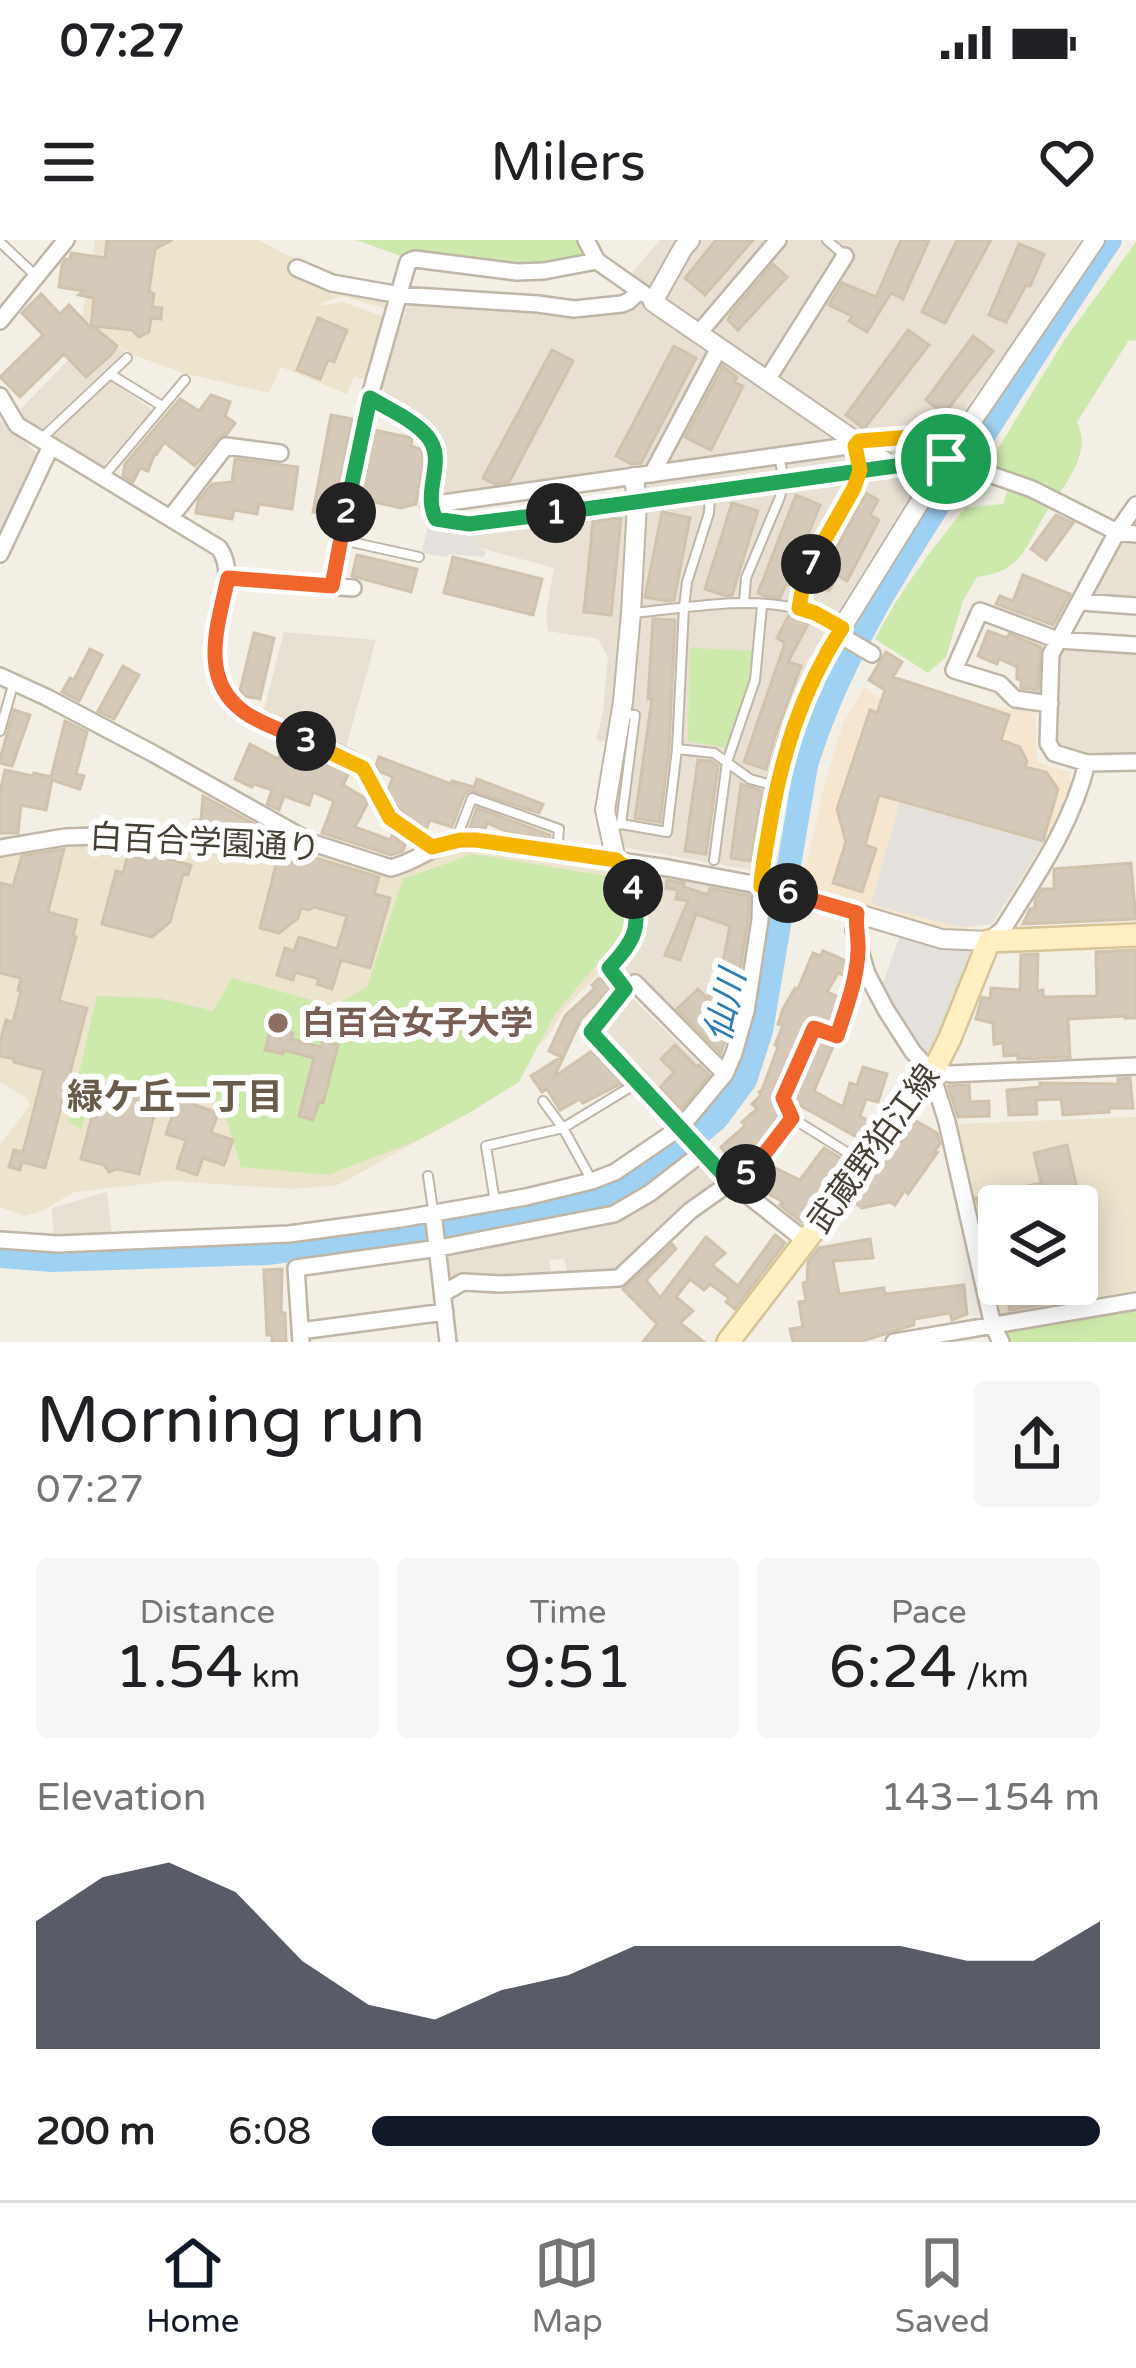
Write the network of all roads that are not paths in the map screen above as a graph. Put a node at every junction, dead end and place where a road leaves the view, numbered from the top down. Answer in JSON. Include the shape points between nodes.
{"nodes":[{"id":1,"x":67,"y":240,"type":"edge"},
{"id":2,"x":690,"y":240,"type":"edge"},
{"id":3,"x":778,"y":240,"type":"edge"},
{"id":4,"x":827,"y":240,"type":"edge"},
{"id":5,"x":1095,"y":240,"type":"edge"},
{"id":6,"x":0,"y":242,"type":"edge"},
{"id":7,"x":593,"y":249,"type":"edge"},
{"id":8,"x":845,"y":256,"type":"joint"},
{"id":9,"x":297,"y":268,"type":"dead end"},
{"id":10,"x":37,"y":277,"type":"junction"},
{"id":11,"x":400,"y":295,"type":"junction"},
{"id":12,"x":646,"y":296,"type":"junction"},
{"id":13,"x":2,"y":314,"type":"edge"},
{"id":14,"x":699,"y":334,"type":"junction"},
{"id":15,"x":719,"y":348,"type":"junction"},
{"id":16,"x":127,"y":358,"type":"dead end"},
{"id":17,"x":110,"y":374,"type":"junction"},
{"id":18,"x":185,"y":380,"type":"dead end"},
{"id":19,"x":767,"y":380,"type":"junction"},
{"id":20,"x":0,"y":396,"type":"edge"},
{"id":21,"x":370,"y":398,"type":"junction"},
{"id":22,"x":162,"y":406,"type":"junction"},
{"id":23,"x":964,"y":433,"type":"junction"},
{"id":24,"x":46,"y":443,"type":"junction"},
{"id":25,"x":857,"y":443,"type":"junction"},
{"id":26,"x":280,"y":453,"type":"dead end"},
{"id":27,"x":779,"y":456,"type":"junction"},
{"id":28,"x":951,"y":461,"type":"junction"},
{"id":29,"x":890,"y":465,"type":"junction"},
{"id":30,"x":706,"y":466,"type":"junction"},
{"id":31,"x":860,"y":470,"type":"junction"},
{"id":32,"x":643,"y":475,"type":"junction"},
{"id":33,"x":103,"y":477,"type":"junction"},
{"id":34,"x":784,"y":481,"type":"junction"},
{"id":35,"x":710,"y":491,"type":"junction"},
{"id":36,"x":637,"y":503,"type":"junction"},
{"id":37,"x":1136,"y":505,"type":"edge"},
{"id":38,"x":429,"y":506,"type":"junction"},
{"id":39,"x":170,"y":517,"type":"junction"},
{"id":40,"x":1117,"y":532,"type":"junction"},
{"id":41,"x":1136,"y":534,"type":"edge"},
{"id":42,"x":340,"y":540,"type":"junction"},
{"id":43,"x":0,"y":554,"type":"edge"},
{"id":44,"x":419,"y":557,"type":"dead end"},
{"id":45,"x":228,"y":578,"type":"junction"},
{"id":46,"x":332,"y":586,"type":"junction"},
{"id":47,"x":353,"y":588,"type":"dead end"},
{"id":48,"x":1081,"y":602,"type":"junction"},
{"id":49,"x":744,"y":603,"type":"junction"},
{"id":50,"x":762,"y":606,"type":"junction"},
{"id":51,"x":1136,"y":606,"type":"edge"},
{"id":52,"x":684,"y":607,"type":"junction"},
{"id":53,"x":799,"y":608,"type":"junction"},
{"id":54,"x":631,"y":613,"type":"junction"},
{"id":55,"x":842,"y":634,"type":"junction"},
{"id":56,"x":1058,"y":640,"type":"junction"},
{"id":57,"x":1136,"y":646,"type":"edge"},
{"id":58,"x":873,"y":655,"type":"dead end"},
{"id":59,"x":7,"y":680,"type":"edge"},
{"id":60,"x":1050,"y":704,"type":"junction"},
{"id":61,"x":0,"y":730,"type":"edge"},
{"id":62,"x":677,"y":749,"type":"junction"},
{"id":63,"x":727,"y":761,"type":"junction"},
{"id":64,"x":1136,"y":762,"type":"edge"},
{"id":65,"x":1087,"y":763,"type":"junction"},
{"id":66,"x":776,"y":787,"type":"junction"},
{"id":67,"x":615,"y":826,"type":"junction"},
{"id":68,"x":460,"y":840,"type":"junction"},
{"id":69,"x":310,"y":842,"type":"junction"},
{"id":70,"x":432,"y":847,"type":"junction"},
{"id":71,"x":0,"y":848,"type":"edge"},
{"id":72,"x":557,"y":853,"type":"junction"},
{"id":73,"x":616,"y":860,"type":"junction"},
{"id":74,"x":714,"y":860,"type":"dead end"},
{"id":75,"x":765,"y":886,"type":"junction"},
{"id":76,"x":857,"y":913,"type":"junction"},
{"id":77,"x":1136,"y":934,"type":"edge"},
{"id":78,"x":989,"y":941,"type":"junction"},
{"id":79,"x":859,"y":947,"type":"junction"},
{"id":80,"x":625,"y":989,"type":"junction"},
{"id":81,"x":1136,"y":1066,"type":"edge"},
{"id":82,"x":933,"y":1073,"type":"junction"},
{"id":83,"x":725,"y":1074,"type":"junction"},
{"id":84,"x":638,"y":1083,"type":"junction"},
{"id":85,"x":543,"y":1101,"type":"dead end"},
{"id":86,"x":792,"y":1118,"type":"junction"},
{"id":87,"x":563,"y":1128,"type":"junction"},
{"id":88,"x":682,"y":1129,"type":"junction"},
{"id":89,"x":704,"y":1152,"type":"junction"},
{"id":90,"x":866,"y":1164,"type":"junction"},
{"id":91,"x":428,"y":1176,"type":"dead end"},
{"id":92,"x":592,"y":1181,"type":"junction"},
{"id":93,"x":731,"y":1183,"type":"junction"},
{"id":94,"x":495,"y":1202,"type":"junction"},
{"id":95,"x":434,"y":1217,"type":"junction"},
{"id":96,"x":0,"y":1240,"type":"edge"},
{"id":97,"x":807,"y":1242,"type":"junction"},
{"id":98,"x":439,"y":1244,"type":"junction"},
{"id":99,"x":444,"y":1293,"type":"junction"},
{"id":100,"x":1136,"y":1301,"type":"edge"},
{"id":101,"x":445,"y":1312,"type":"junction"},
{"id":102,"x":997,"y":1334,"type":"edge"},
{"id":103,"x":300,"y":1336,"type":"edge"},
{"id":104,"x":448,"y":1341,"type":"edge"},
{"id":105,"x":728,"y":1342,"type":"edge"},
{"id":106,"x":895,"y":1342,"type":"edge"}],
"edges":[{"from":1,"to":10,"type":"street"},
{"from":2,"to":12,"type":"street"},
{"from":3,"to":14,"type":"street"},
{"from":4,"to":8,"type":"lane"},
{"from":5,"to":23,"type":"street"},
{"from":6,"to":10,"type":"lane"},
{"from":7,"to":11,"type":"street","via":[[544,272],[412,260]]},
{"from":7,"to":12,"type":"street"},
{"from":8,"to":19,"type":"street"},
{"from":9,"to":11,"type":"street","via":[[332,284]]},
{"from":10,"to":13,"type":"street"},
{"from":11,"to":12,"type":"street","via":[[574,309]]},
{"from":11,"to":21,"type":"street"},
{"from":12,"to":14,"type":"street"},
{"from":14,"to":15,"type":"street"},
{"from":15,"to":19,"type":"street"},
{"from":15,"to":32,"type":"street"},
{"from":16,"to":17,"type":"lane"},
{"from":17,"to":22,"type":"lane"},
{"from":17,"to":24,"type":"lane"},
{"from":18,"to":22,"type":"lane"},
{"from":19,"to":25,"type":"street"},
{"from":20,"to":24,"type":"street","via":[[17,425]]},
{"from":21,"to":38,"type":"street","via":[[426,434],[436,452]]},
{"from":21,"to":42,"type":"street"},
{"from":22,"to":33,"type":"lane"},
{"from":23,"to":25,"type":"street"},
{"from":23,"to":28,"type":"street"},
{"from":24,"to":33,"type":"street"},
{"from":24,"to":43,"type":"street"},
{"from":25,"to":27,"type":"street"},
{"from":25,"to":29,"type":"street"},
{"from":25,"to":31,"type":"lane"},
{"from":26,"to":39,"type":"street","via":[[226,446]]},
{"from":27,"to":30,"type":"street"},
{"from":27,"to":34,"type":"lane"},
{"from":28,"to":29,"type":"street"},
{"from":28,"to":40,"type":"street","via":[[1032,489]]},
{"from":28,"to":55,"type":"street"},
{"from":29,"to":31,"type":"street"},
{"from":30,"to":32,"type":"street"},
{"from":30,"to":35,"type":"street"},
{"from":31,"to":34,"type":"street"},
{"from":31,"to":53,"type":"lane","via":[[805,574]]},
{"from":32,"to":36,"type":"street"},
{"from":32,"to":38,"type":"street"},
{"from":33,"to":39,"type":"street"},
{"from":34,"to":35,"type":"street"},
{"from":34,"to":49,"type":"lane"},
{"from":35,"to":36,"type":"street"},
{"from":35,"to":52,"type":"lane"},
{"from":36,"to":38,"type":"street","via":[[469,524],[436,519]]},
{"from":36,"to":54,"type":"street"},
{"from":37,"to":40,"type":"street"},
{"from":39,"to":45,"type":"street","via":[[219,548]]},
{"from":40,"to":41,"type":"street"},
{"from":40,"to":48,"type":"street"},
{"from":42,"to":44,"type":"lane"},
{"from":42,"to":46,"type":"street"},
{"from":45,"to":46,"type":"street"},
{"from":45,"to":70,"type":"street","via":[[213,646],[227,695],[245,713],[363,768],[390,818]]},
{"from":46,"to":47,"type":"street"},
{"from":48,"to":51,"type":"street"},
{"from":48,"to":56,"type":"street"},
{"from":49,"to":50,"type":"lane"},
{"from":49,"to":52,"type":"lane"},
{"from":50,"to":53,"type":"lane"},
{"from":50,"to":63,"type":"lane","via":[[755,680]]},
{"from":52,"to":54,"type":"lane"},
{"from":52,"to":62,"type":"lane"},
{"from":53,"to":55,"type":"lane"},
{"from":54,"to":67,"type":"street","via":[[605,810]]},
{"from":55,"to":58,"type":"street"},
{"from":55,"to":66,"type":"street","via":[[804,698]]},
{"from":56,"to":57,"type":"street"},
{"from":56,"to":60,"type":"street"},
{"from":56,"to":60,"type":"street","via":[[980,611],[954,670],[1000,684],[1015,699]]},
{"from":59,"to":61,"type":"lane"},
{"from":59,"to":69,"type":"street"},
{"from":60,"to":65,"type":"street","via":[[1049,748]]},
{"from":62,"to":63,"type":"lane"},
{"from":62,"to":67,"type":"lane","via":[[667,832]]},
{"from":63,"to":66,"type":"lane"},
{"from":63,"to":74,"type":"lane"},
{"from":64,"to":65,"type":"street"},
{"from":65,"to":78,"type":"street","via":[[1060,835]]},
{"from":66,"to":75,"type":"street"},
{"from":67,"to":73,"type":"street"},
{"from":68,"to":70,"type":"street","name":"白百合学園通り"},
{"from":68,"to":72,"type":"street","name":"白百合学園通り"},
{"from":68,"to":72,"type":"lane","via":[[472,798],[559,830]]},
{"from":69,"to":70,"type":"street","name":"白百合学園通り","via":[[391,868]]},
{"from":69,"to":71,"type":"street","name":"白百合学園通り","via":[[128,835]]},
{"from":72,"to":73,"type":"street","name":"白百合学園通り"},
{"from":73,"to":75,"type":"street","name":"白百合学園通り"},
{"from":73,"to":80,"type":"street","via":[[629,871],[636,912],[630,945],[609,968]]},
{"from":75,"to":76,"type":"street"},
{"from":75,"to":83,"type":"street","via":[[746,1011]]},
{"from":76,"to":78,"type":"street","via":[[942,939]]},
{"from":76,"to":79,"type":"street"},
{"from":77,"to":78,"type":"main road"},
{"from":78,"to":82,"type":"main road","name":"武蔵野狛江線"},
{"from":79,"to":82,"type":"street","via":[[886,1010]]},
{"from":79,"to":86,"type":"lane","via":[[837,1036],[814,1028],[783,1098]]},
{"from":80,"to":83,"type":"street","via":[[635,982]]},
{"from":80,"to":84,"type":"street","via":[[591,1032]]},
{"from":81,"to":82,"type":"street"},
{"from":82,"to":90,"type":"main road","name":"武蔵野狛江線"},
{"from":82,"to":102,"type":"street"},
{"from":83,"to":88,"type":"street"},
{"from":84,"to":87,"type":"lane"},
{"from":84,"to":88,"type":"street"},
{"from":85,"to":87,"type":"lane"},
{"from":86,"to":90,"type":"lane"},
{"from":86,"to":93,"type":"lane","via":[[753,1169]]},
{"from":87,"to":92,"type":"lane"},
{"from":87,"to":94,"type":"lane","via":[[486,1146]]},
{"from":88,"to":89,"type":"street"},
{"from":88,"to":92,"type":"street"},
{"from":89,"to":93,"type":"street"},
{"from":89,"to":98,"type":"street","via":[[614,1214]]},
{"from":90,"to":97,"type":"main road","name":"武蔵野狛江線"},
{"from":91,"to":95,"type":"lane"},
{"from":92,"to":94,"type":"street"},
{"from":93,"to":97,"type":"street"},
{"from":93,"to":99,"type":"street","via":[[689,1211],[620,1278],[463,1282]]},
{"from":94,"to":95,"type":"street"},
{"from":95,"to":96,"type":"street","via":[[289,1234]]},
{"from":95,"to":98,"type":"street"},
{"from":97,"to":105,"type":"main road","name":"武蔵野狛江線"},
{"from":98,"to":99,"type":"street"},
{"from":98,"to":103,"type":"street","via":[[296,1268]]},
{"from":99,"to":101,"type":"street"},
{"from":100,"to":102,"type":"street"},
{"from":101,"to":103,"type":"street"},
{"from":101,"to":104,"type":"street"},
{"from":102,"to":106,"type":"street"}]}
